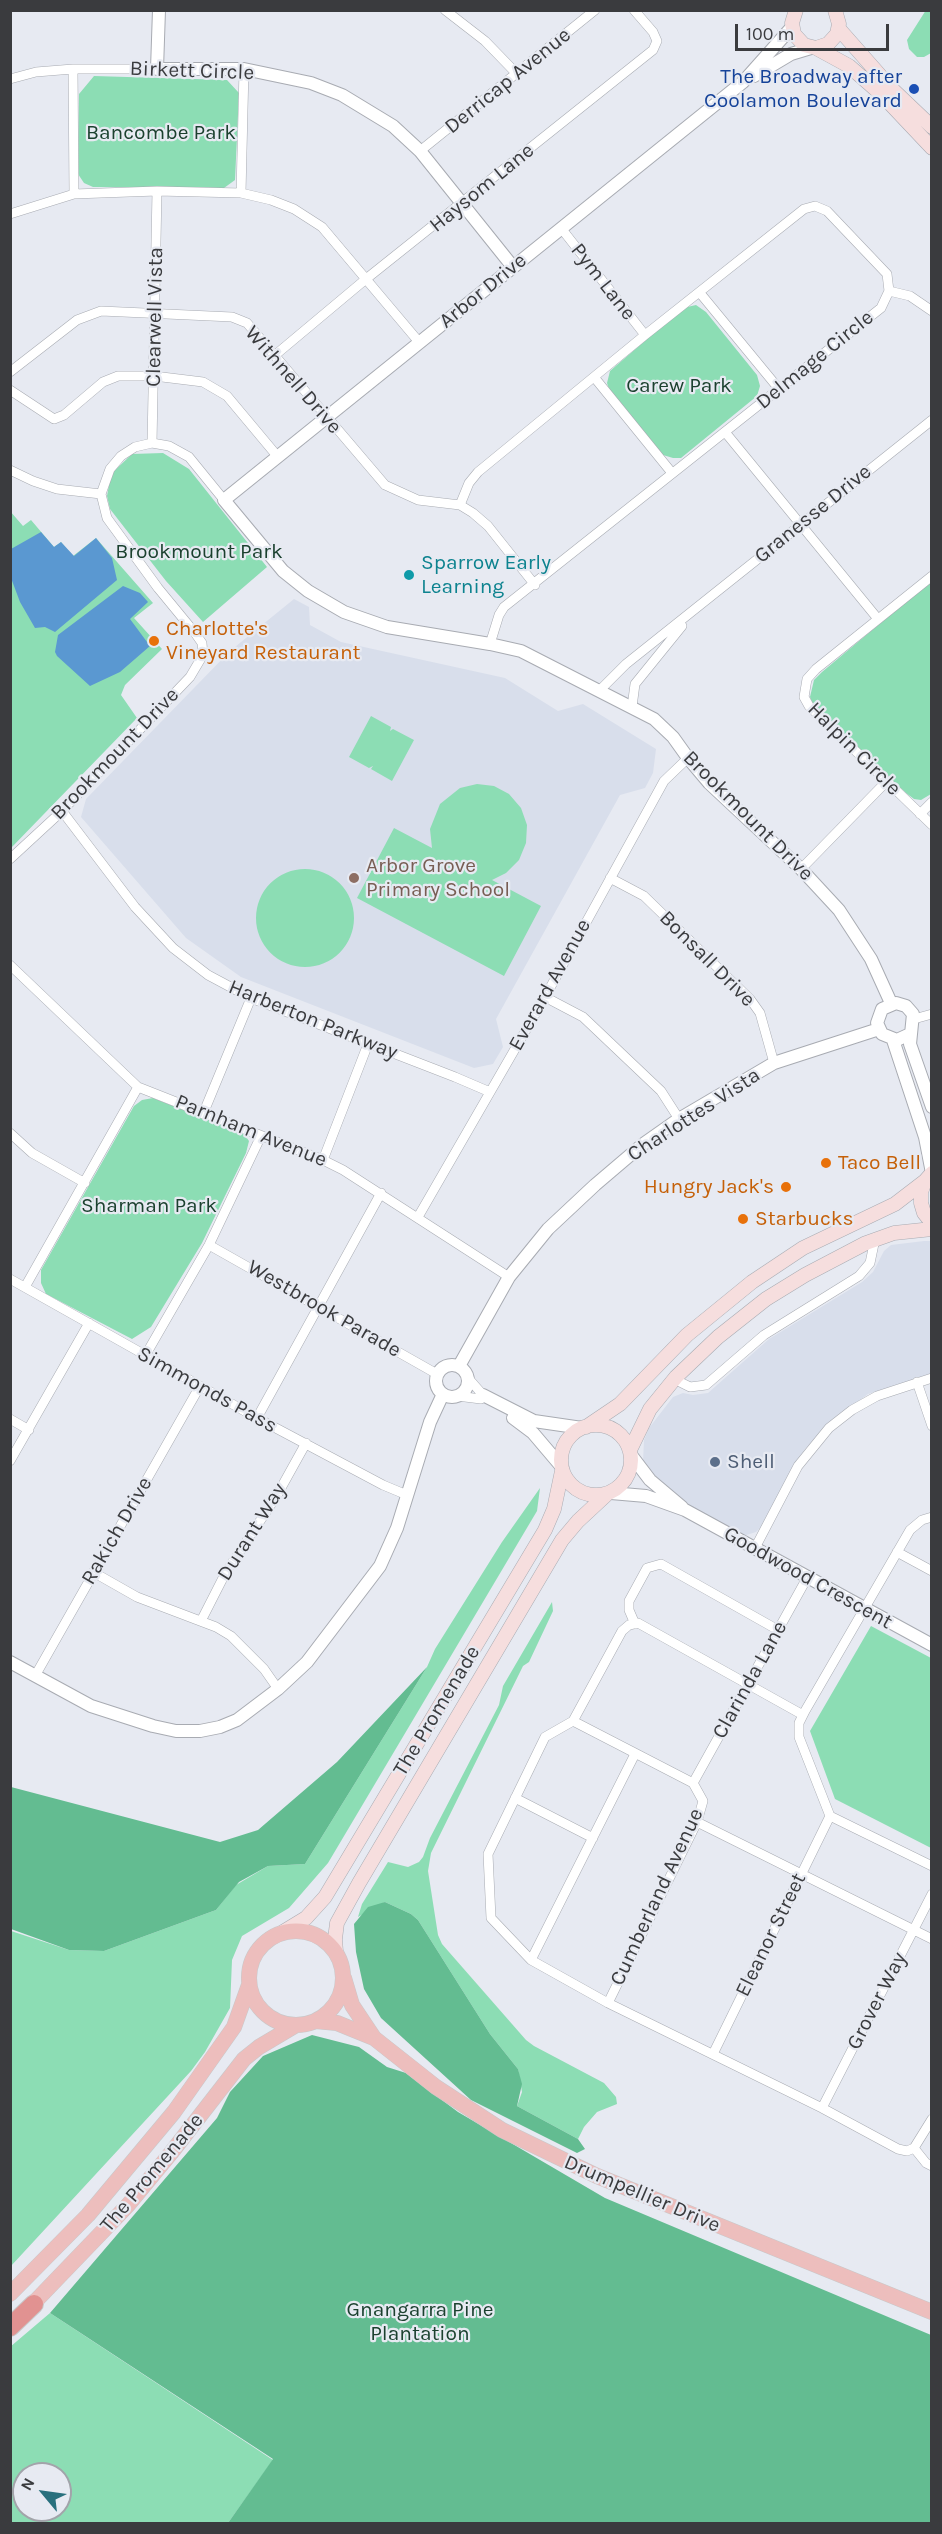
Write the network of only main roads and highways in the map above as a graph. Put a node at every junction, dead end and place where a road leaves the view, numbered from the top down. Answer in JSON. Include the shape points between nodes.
{"nodes":[{"id":1,"x":792,"y":17,"type":"edge"},
{"id":2,"x":838,"y":21,"type":"edge"},
{"id":3,"x":814,"y":48,"type":"junction"},
{"id":4,"x":932,"y":127,"type":"edge"},
{"id":5,"x":932,"y":148,"type":"edge"},
{"id":6,"x":929,"y":1176,"type":"edge"},
{"id":7,"x":932,"y":1222,"type":"edge"},
{"id":8,"x":932,"y":1229,"type":"edge"},
{"id":9,"x":584,"y":1427,"type":"junction"},
{"id":10,"x":631,"y":1453,"type":"junction"},
{"id":11,"x":562,"y":1468,"type":"junction"},
{"id":12,"x":609,"y":1494,"type":"junction"},
{"id":13,"x":283,"y":1932,"type":"junction"},
{"id":14,"x":336,"y":1952,"type":"junction"},
{"id":15,"x":344,"y":1978,"type":"junction"},
{"id":16,"x":249,"y":1985,"type":"junction"},
{"id":17,"x":316,"y":2021,"type":"junction"},
{"id":18,"x":296,"y":2025,"type":"junction"},
{"id":19,"x":374,"y":2038,"type":"junction"},
{"id":20,"x":10,"y":2294,"type":"edge"},
{"id":21,"x":932,"y":2312,"type":"edge"},
{"id":22,"x":13,"y":2324,"type":"edge"}],
"edges":[{"from":1,"to":3,"type":"main road","via":[[798,41]]},
{"from":2,"to":3,"type":"main road","via":[[834,40]]},
{"from":2,"to":4,"type":"main road","via":[[891,88]]},
{"from":3,"to":5,"type":"main road","via":[[849,66]]},
{"from":6,"to":7,"type":"main road","via":[[921,1203]]},
{"from":6,"to":9,"type":"main road","via":[[895,1204],[803,1248],[752,1282],[687,1335],[620,1404]]},
{"from":8,"to":10,"type":"main road","via":[[875,1239],[766,1299],[674,1379],[650,1409]]},
{"from":9,"to":10,"type":"main road","via":[[611,1428],[623,1437]]},
{"from":9,"to":11,"type":"main road","via":[[567,1441],[561,1456]]},
{"from":10,"to":12,"type":"main road","via":[[626,1480]]},
{"from":11,"to":12,"type":"main road","via":[[570,1484],[582,1493]]},
{"from":11,"to":13,"type":"main road","name":"The Promenade","via":[[554,1509],[544,1530],[325,1898],[306,1918]]},
{"from":12,"to":14,"type":"main road","name":"The Promenade","via":[[562,1540],[369,1866],[338,1923]]},
{"from":13,"to":14,"type":"main road","via":[[310,1932]]},
{"from":13,"to":16,"type":"main road","via":[[256,1952]]},
{"from":14,"to":15,"type":"main road"},
{"from":15,"to":17,"type":"main road","via":[[336,2003]]},
{"from":15,"to":19,"type":"main road","name":"Drumpellier Drive","via":[[352,2005]]},
{"from":16,"to":18,"type":"main road","via":[[256,2004],[265,2014],[283,2024]]},
{"from":16,"to":20,"type":"main road","name":"The Promenade","via":[[234,2027],[174,2112],[88,2215]]},
{"from":17,"to":18,"type":"main road"},
{"from":17,"to":19,"type":"main road","name":"Drumpellier Drive","via":[[337,2024]]},
{"from":18,"to":22,"type":"main road","name":"The Promenade","via":[[244,2059],[128,2205]]},
{"from":19,"to":21,"type":"main road","name":"Drumpellier Drive","via":[[458,2102],[549,2155]]}]}
